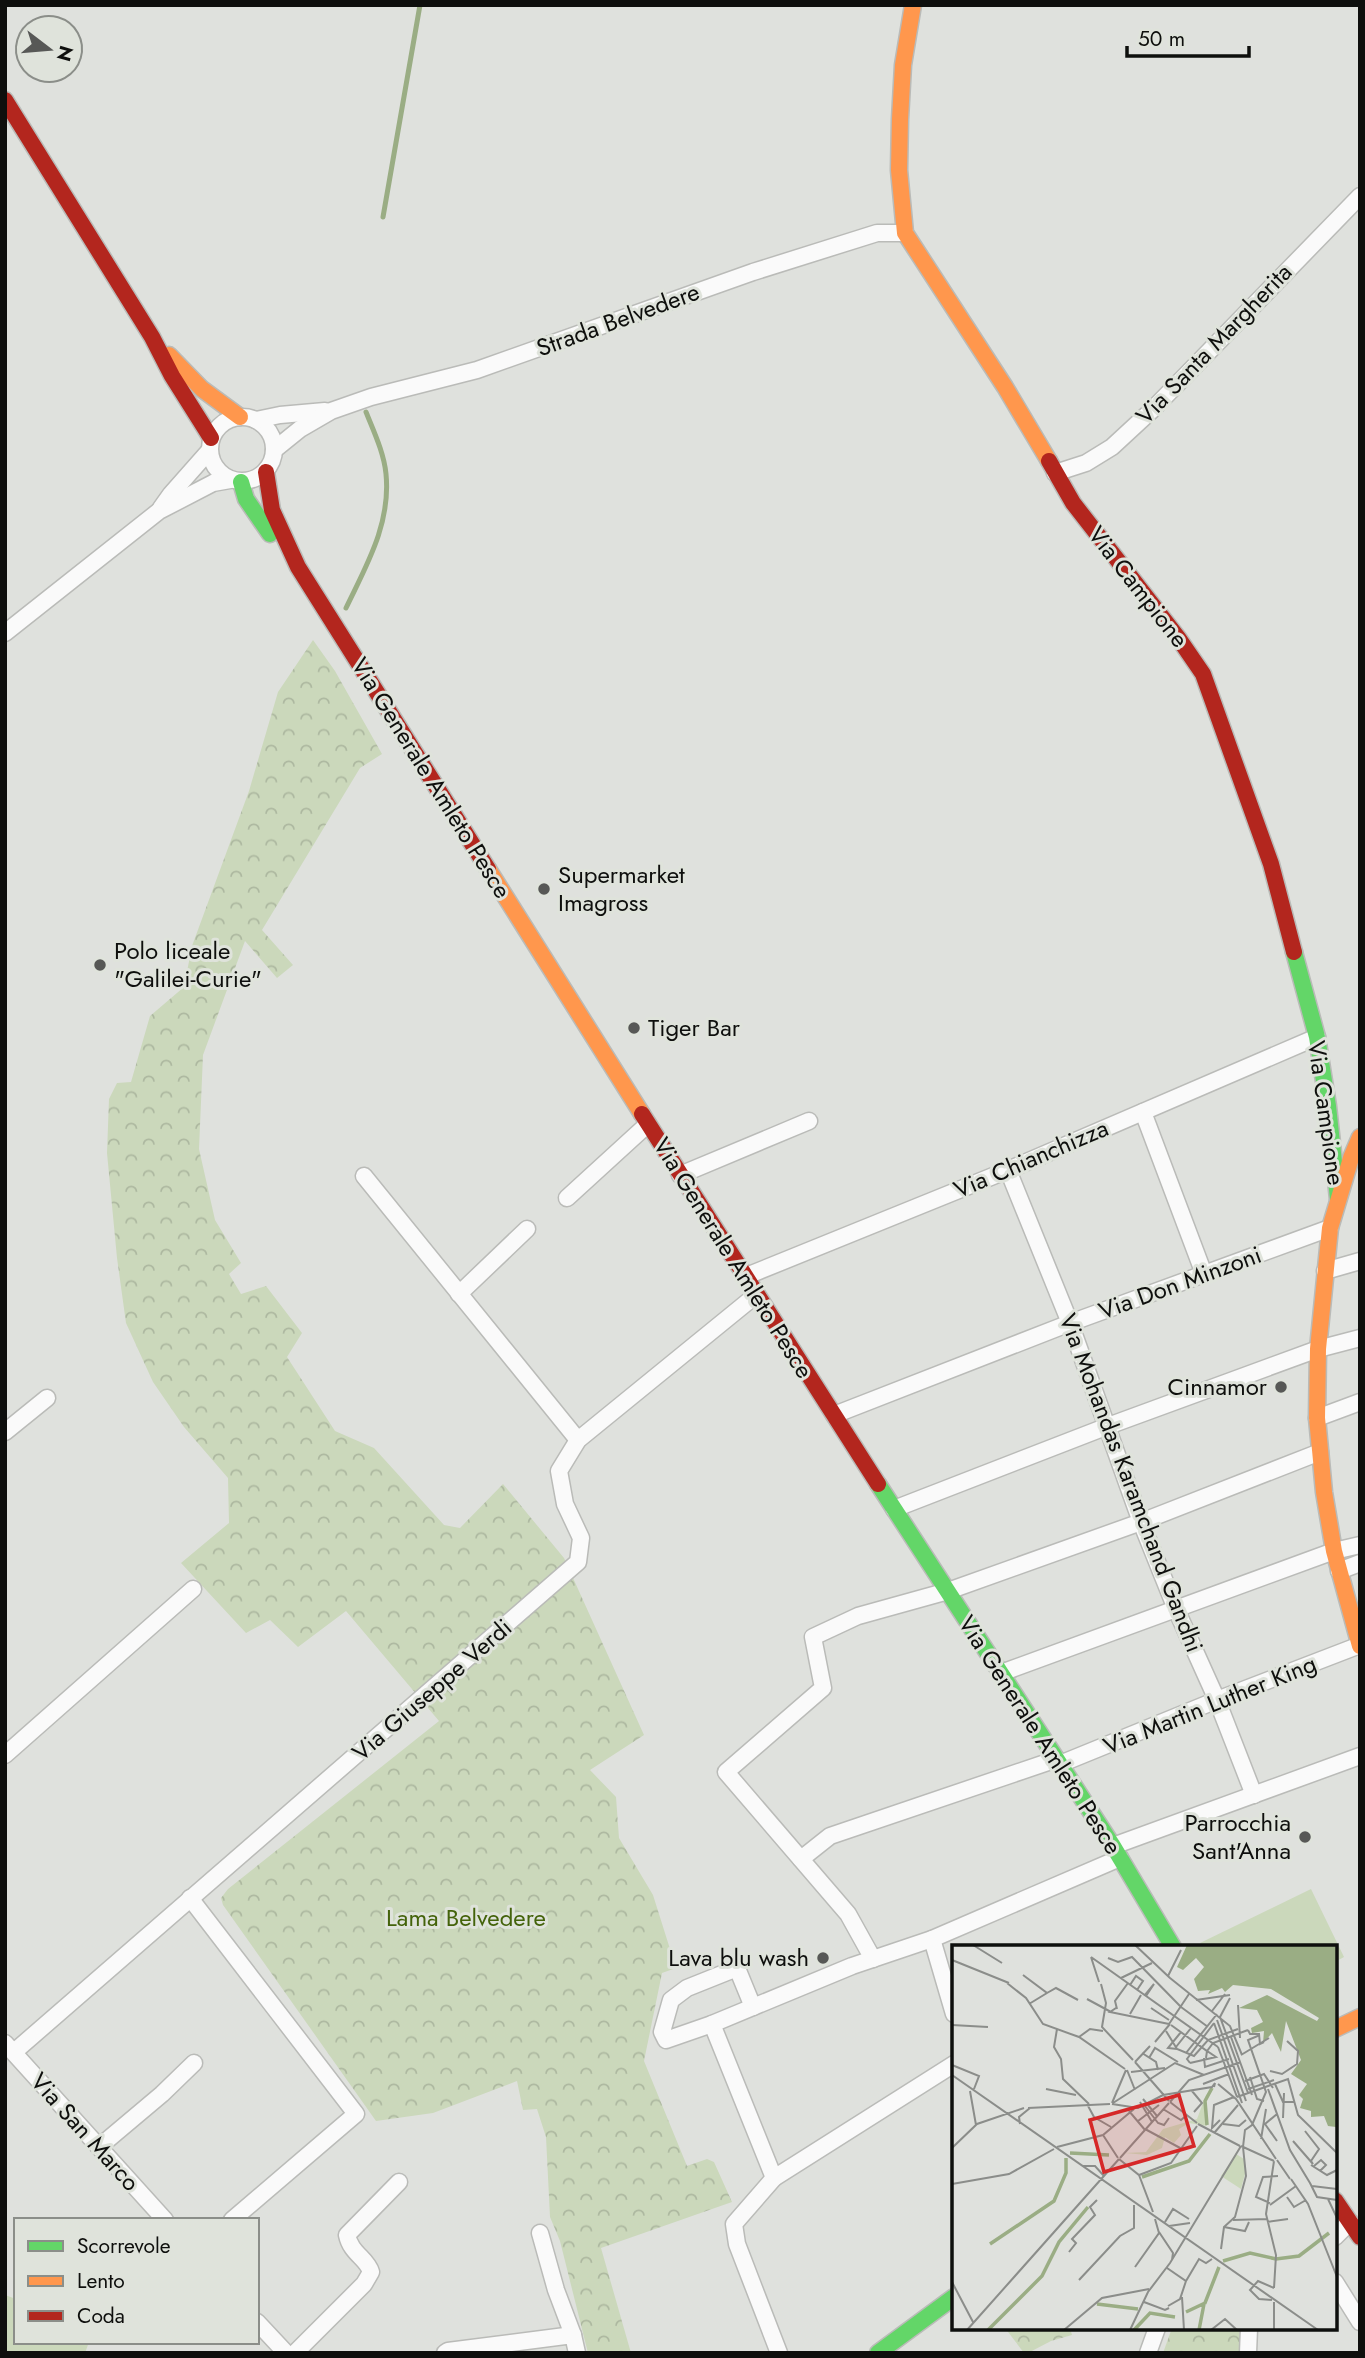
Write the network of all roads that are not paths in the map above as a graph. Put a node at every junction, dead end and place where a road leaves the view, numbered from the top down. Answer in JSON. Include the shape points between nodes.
{"nodes":[{"id":1,"x":913,"y":5,"type":"edge"},
{"id":2,"x":5,"y":100,"type":"edge"},
{"id":3,"x":1360,"y":196,"type":"edge"},
{"id":4,"x":905,"y":233,"type":"junction"},
{"id":5,"x":152,"y":337,"type":"junction"},
{"id":6,"x":331,"y":411,"type":"junction"},
{"id":7,"x":248,"y":418,"type":"junction"},
{"id":8,"x":210,"y":444,"type":"junction"},
{"id":9,"x":274,"y":450,"type":"junction"},
{"id":10,"x":266,"y":472,"type":"junction"},
{"id":11,"x":1055,"y":472,"type":"junction"},
{"id":12,"x":236,"y":481,"type":"junction"},
{"id":13,"x":159,"y":511,"type":"junction"},
{"id":14,"x":298,"y":567,"type":"junction"},
{"id":15,"x":5,"y":633,"type":"edge"},
{"id":16,"x":1317,"y":1037,"type":"junction"},
{"id":17,"x":1143,"y":1112,"type":"junction"},
{"id":18,"x":809,"y":1121,"type":"dead end"},
{"id":19,"x":648,"y":1124,"type":"junction"},
{"id":20,"x":1360,"y":1137,"type":"edge"},
{"id":21,"x":1008,"y":1170,"type":"junction"},
{"id":22,"x":680,"y":1175,"type":"junction"},
{"id":23,"x":363,"y":1176,"type":"dead end"},
{"id":24,"x":567,"y":1198,"type":"dead end"},
{"id":25,"x":1338,"y":1199,"type":"junction"},
{"id":26,"x":1330,"y":1228,"type":"junction"},
{"id":27,"x":527,"y":1229,"type":"dead end"},
{"id":28,"x":1360,"y":1261,"type":"edge"},
{"id":29,"x":1325,"y":1271,"type":"junction"},
{"id":30,"x":1204,"y":1274,"type":"junction"},
{"id":31,"x":744,"y":1277,"type":"junction"},
{"id":32,"x":459,"y":1294,"type":"junction"},
{"id":33,"x":756,"y":1295,"type":"junction"},
{"id":34,"x":1070,"y":1323,"type":"junction"},
{"id":35,"x":1360,"y":1338,"type":"edge"},
{"id":36,"x":1318,"y":1349,"type":"junction"},
{"id":37,"x":47,"y":1398,"type":"dead end"},
{"id":38,"x":1360,"y":1402,"type":"edge"},
{"id":39,"x":834,"y":1415,"type":"junction"},
{"id":40,"x":1317,"y":1418,"type":"junction"},
{"id":41,"x":1108,"y":1426,"type":"junction"},
{"id":42,"x":5,"y":1432,"type":"edge"},
{"id":43,"x":578,"y":1440,"type":"junction"},
{"id":44,"x":1320,"y":1452,"type":"junction"},
{"id":45,"x":894,"y":1509,"type":"junction"},
{"id":46,"x":1141,"y":1522,"type":"junction"},
{"id":47,"x":1360,"y":1545,"type":"edge"},
{"id":48,"x":1334,"y":1551,"type":"junction"},
{"id":49,"x":1360,"y":1563,"type":"edge"},
{"id":50,"x":1339,"y":1571,"type":"junction"},
{"id":51,"x":193,"y":1589,"type":"dead end"},
{"id":52,"x":948,"y":1591,"type":"junction"},
{"id":53,"x":1176,"y":1609,"type":"junction"},
{"id":54,"x":1360,"y":1646,"type":"edge"},
{"id":55,"x":1001,"y":1673,"type":"junction"},
{"id":56,"x":1217,"y":1700,"type":"junction"},
{"id":57,"x":5,"y":1755,"type":"edge"},
{"id":58,"x":1360,"y":1756,"type":"edge"},
{"id":59,"x":1058,"y":1762,"type":"junction"},
{"id":60,"x":1254,"y":1796,"type":"junction"},
{"id":61,"x":1117,"y":1852,"type":"junction"},
{"id":62,"x":801,"y":1859,"type":"junction"},
{"id":63,"x":190,"y":1898,"type":"junction"},
{"id":64,"x":932,"y":1939,"type":"junction"},
{"id":65,"x":1172,"y":1945,"type":"edge"},
{"id":66,"x":873,"y":1959,"type":"junction"},
{"id":67,"x":753,"y":2007,"type":"junction"},
{"id":68,"x":952,"y":2007,"type":"edge"},
{"id":69,"x":1360,"y":2017,"type":"edge"},
{"id":70,"x":712,"y":2024,"type":"junction"},
{"id":71,"x":1337,"y":2028,"type":"edge"},
{"id":72,"x":9,"y":2048,"type":"edge"},
{"id":73,"x":194,"y":2063,"type":"dead end"},
{"id":74,"x":952,"y":2065,"type":"edge"},
{"id":75,"x":99,"y":2147,"type":"junction"},
{"id":76,"x":774,"y":2178,"type":"junction"},
{"id":77,"x":399,"y":2182,"type":"dead end"},
{"id":78,"x":1337,"y":2203,"type":"edge"},
{"id":79,"x":163,"y":2218,"type":"edge"},
{"id":80,"x":234,"y":2218,"type":"edge"},
{"id":81,"x":1350,"y":2222,"type":"junction"},
{"id":82,"x":540,"y":2233,"type":"dead end"},
{"id":83,"x":1337,"y":2235,"type":"edge"},
{"id":84,"x":1360,"y":2237,"type":"edge"},
{"id":85,"x":1337,"y":2285,"type":"edge"},
{"id":86,"x":952,"y":2298,"type":"edge"},
{"id":87,"x":1360,"y":2322,"type":"edge"},
{"id":88,"x":259,"y":2324,"type":"edge"},
{"id":89,"x":1156,"y":2330,"type":"edge"},
{"id":90,"x":1249,"y":2330,"type":"edge"},
{"id":91,"x":573,"y":2335,"type":"junction"},
{"id":92,"x":286,"y":2353,"type":"edge"},
{"id":93,"x":295,"y":2353,"type":"edge"},
{"id":94,"x":445,"y":2353,"type":"edge"},
{"id":95,"x":577,"y":2353,"type":"edge"},
{"id":96,"x":779,"y":2353,"type":"edge"},
{"id":97,"x":877,"y":2353,"type":"edge"},
{"id":98,"x":1148,"y":2353,"type":"edge"},
{"id":99,"x":1248,"y":2353,"type":"edge"}],
"edges":[{"from":1,"to":4,"type":"street","name":"Via Campione","via":[[900,120]]},
{"from":2,"to":5,"type":"street"},
{"from":3,"to":11,"type":"street","name":"Via Santa Margherita","via":[[1112,447],[1086,463]]},
{"from":4,"to":6,"type":"street","name":"Strada Belvedere","via":[[877,233],[477,370]]},
{"from":4,"to":11,"type":"street","name":"Via Campione"},
{"from":5,"to":7,"type":"street","via":[[228,410]]},
{"from":5,"to":8,"type":"street"},
{"from":6,"to":7,"type":"street"},
{"from":6,"to":9,"type":"street"},
{"from":7,"to":8,"type":"street","via":[[223,423]]},
{"from":7,"to":9,"type":"street","via":[[266,428]]},
{"from":8,"to":12,"type":"street","via":[[213,465]]},
{"from":8,"to":13,"type":"street"},
{"from":9,"to":10,"type":"street"},
{"from":10,"to":12,"type":"street","via":[[255,480]]},
{"from":10,"to":14,"type":"street","via":[[269,509]]},
{"from":11,"to":16,"type":"street","name":"Via Campione","via":[[1073,503],[1203,674],[1270,864]]},
{"from":12,"to":13,"type":"street","via":[[213,483]]},
{"from":12,"to":14,"type":"street","via":[[267,530]]},
{"from":13,"to":15,"type":"street"},
{"from":14,"to":19,"type":"street","name":"Via Generale Amleto Pesce"},
{"from":16,"to":17,"type":"street","name":"Via Chianchizza"},
{"from":16,"to":25,"type":"street","name":"Via Campione"},
{"from":17,"to":21,"type":"street","name":"Via Chianchizza"},
{"from":17,"to":30,"type":"street"},
{"from":18,"to":22,"type":"street"},
{"from":19,"to":22,"type":"street","name":"Via Generale Amleto Pesce"},
{"from":19,"to":24,"type":"street"},
{"from":20,"to":25,"type":"street"},
{"from":21,"to":31,"type":"street","name":"Via Chianchizza"},
{"from":21,"to":34,"type":"street","name":"Via Mohandas Karamchand Gandhi"},
{"from":22,"to":31,"type":"street","name":"Via Generale Amleto Pesce"},
{"from":23,"to":32,"type":"street"},
{"from":25,"to":26,"type":"street"},
{"from":26,"to":29,"type":"street"},
{"from":26,"to":30,"type":"street","name":"Via Don Minzoni"},
{"from":27,"to":32,"type":"street"},
{"from":28,"to":29,"type":"street"},
{"from":29,"to":36,"type":"street"},
{"from":30,"to":34,"type":"street","name":"Via Don Minzoni"},
{"from":31,"to":33,"type":"street","name":"Via Generale Amleto Pesce"},
{"from":32,"to":43,"type":"street"},
{"from":33,"to":39,"type":"street","name":"Via Generale Amleto Pesce"},
{"from":33,"to":43,"type":"street","name":"Via Giuseppe Verdi"},
{"from":34,"to":39,"type":"street","name":"Via Don Minzoni"},
{"from":34,"to":41,"type":"street","name":"Via Mohandas Karamchand Gandhi"},
{"from":35,"to":36,"type":"street"},
{"from":36,"to":40,"type":"street"},
{"from":36,"to":41,"type":"street"},
{"from":37,"to":42,"type":"street"},
{"from":38,"to":40,"type":"street"},
{"from":39,"to":45,"type":"street","name":"Via Generale Amleto Pesce"},
{"from":40,"to":44,"type":"street"},
{"from":41,"to":45,"type":"street"},
{"from":41,"to":46,"type":"street","name":"Via Mohandas Karamchand Gandhi"},
{"from":43,"to":63,"type":"street","name":"Via Giuseppe Verdi","via":[[559,1471],[565,1504],[581,1538],[578,1562]]},
{"from":44,"to":46,"type":"street"},
{"from":44,"to":48,"type":"street"},
{"from":45,"to":52,"type":"street","name":"Via Generale Amleto Pesce"},
{"from":46,"to":52,"type":"street"},
{"from":46,"to":53,"type":"street","name":"Via Mohandas Karamchand Gandhi"},
{"from":47,"to":48,"type":"street"},
{"from":48,"to":50,"type":"street"},
{"from":48,"to":53,"type":"street"},
{"from":49,"to":50,"type":"street"},
{"from":50,"to":54,"type":"street"},
{"from":51,"to":57,"type":"street"},
{"from":52,"to":55,"type":"street","name":"Via Generale Amleto Pesce"},
{"from":52,"to":62,"type":"street","via":[[858,1616],[813,1637],[823,1688],[726,1772]]},
{"from":53,"to":55,"type":"street"},
{"from":53,"to":56,"type":"street","name":"Via Mohandas Karamchand Gandhi"},
{"from":54,"to":56,"type":"street","name":"Via Martin Luther King"},
{"from":55,"to":59,"type":"street","name":"Via Generale Amleto Pesce"},
{"from":56,"to":59,"type":"street","name":"Via Martin Luther King"},
{"from":56,"to":60,"type":"street","name":"Via Mohandas Karamchand Gandhi"},
{"from":58,"to":60,"type":"street"},
{"from":59,"to":61,"type":"street","name":"Via Generale Amleto Pesce"},
{"from":59,"to":62,"type":"street","name":"Via Martin Luther King","via":[[830,1836]]},
{"from":60,"to":61,"type":"street"},
{"from":61,"to":64,"type":"street"},
{"from":61,"to":65,"type":"street","name":"Via Generale Amleto Pesce"},
{"from":62,"to":66,"type":"street","via":[[848,1914]]},
{"from":63,"to":72,"type":"street","name":"Via Giuseppe Verdi"},
{"from":63,"to":80,"type":"street","via":[[356,2114]]},
{"from":64,"to":66,"type":"street"},
{"from":64,"to":68,"type":"street"},
{"from":66,"to":67,"type":"street"},
{"from":67,"to":70,"type":"street"},
{"from":67,"to":70,"type":"street","via":[[737,1968],[687,1988],[671,2000],[662,2032],[666,2040]]},
{"from":69,"to":71,"type":"street"},
{"from":70,"to":76,"type":"street"},
{"from":72,"to":75,"type":"street","name":"Via San Marco"},
{"from":73,"to":75,"type":"street"},
{"from":74,"to":76,"type":"street"},
{"from":75,"to":79,"type":"street","name":"Via San Marco"},
{"from":76,"to":96,"type":"street","via":[[734,2224],[737,2244]]},
{"from":77,"to":93,"type":"street","via":[[347,2235],[349,2245],[369,2266],[371,2272],[364,2284]]},
{"from":78,"to":81,"type":"street"},
{"from":81,"to":83,"type":"street"},
{"from":81,"to":84,"type":"street"},
{"from":82,"to":91,"type":"street"},
{"from":85,"to":87,"type":"street"},
{"from":86,"to":97,"type":"street"},
{"from":88,"to":92,"type":"street"},
{"from":89,"to":98,"type":"street"},
{"from":90,"to":99,"type":"street"},
{"from":91,"to":94,"type":"street"},
{"from":91,"to":95,"type":"street"}]}
